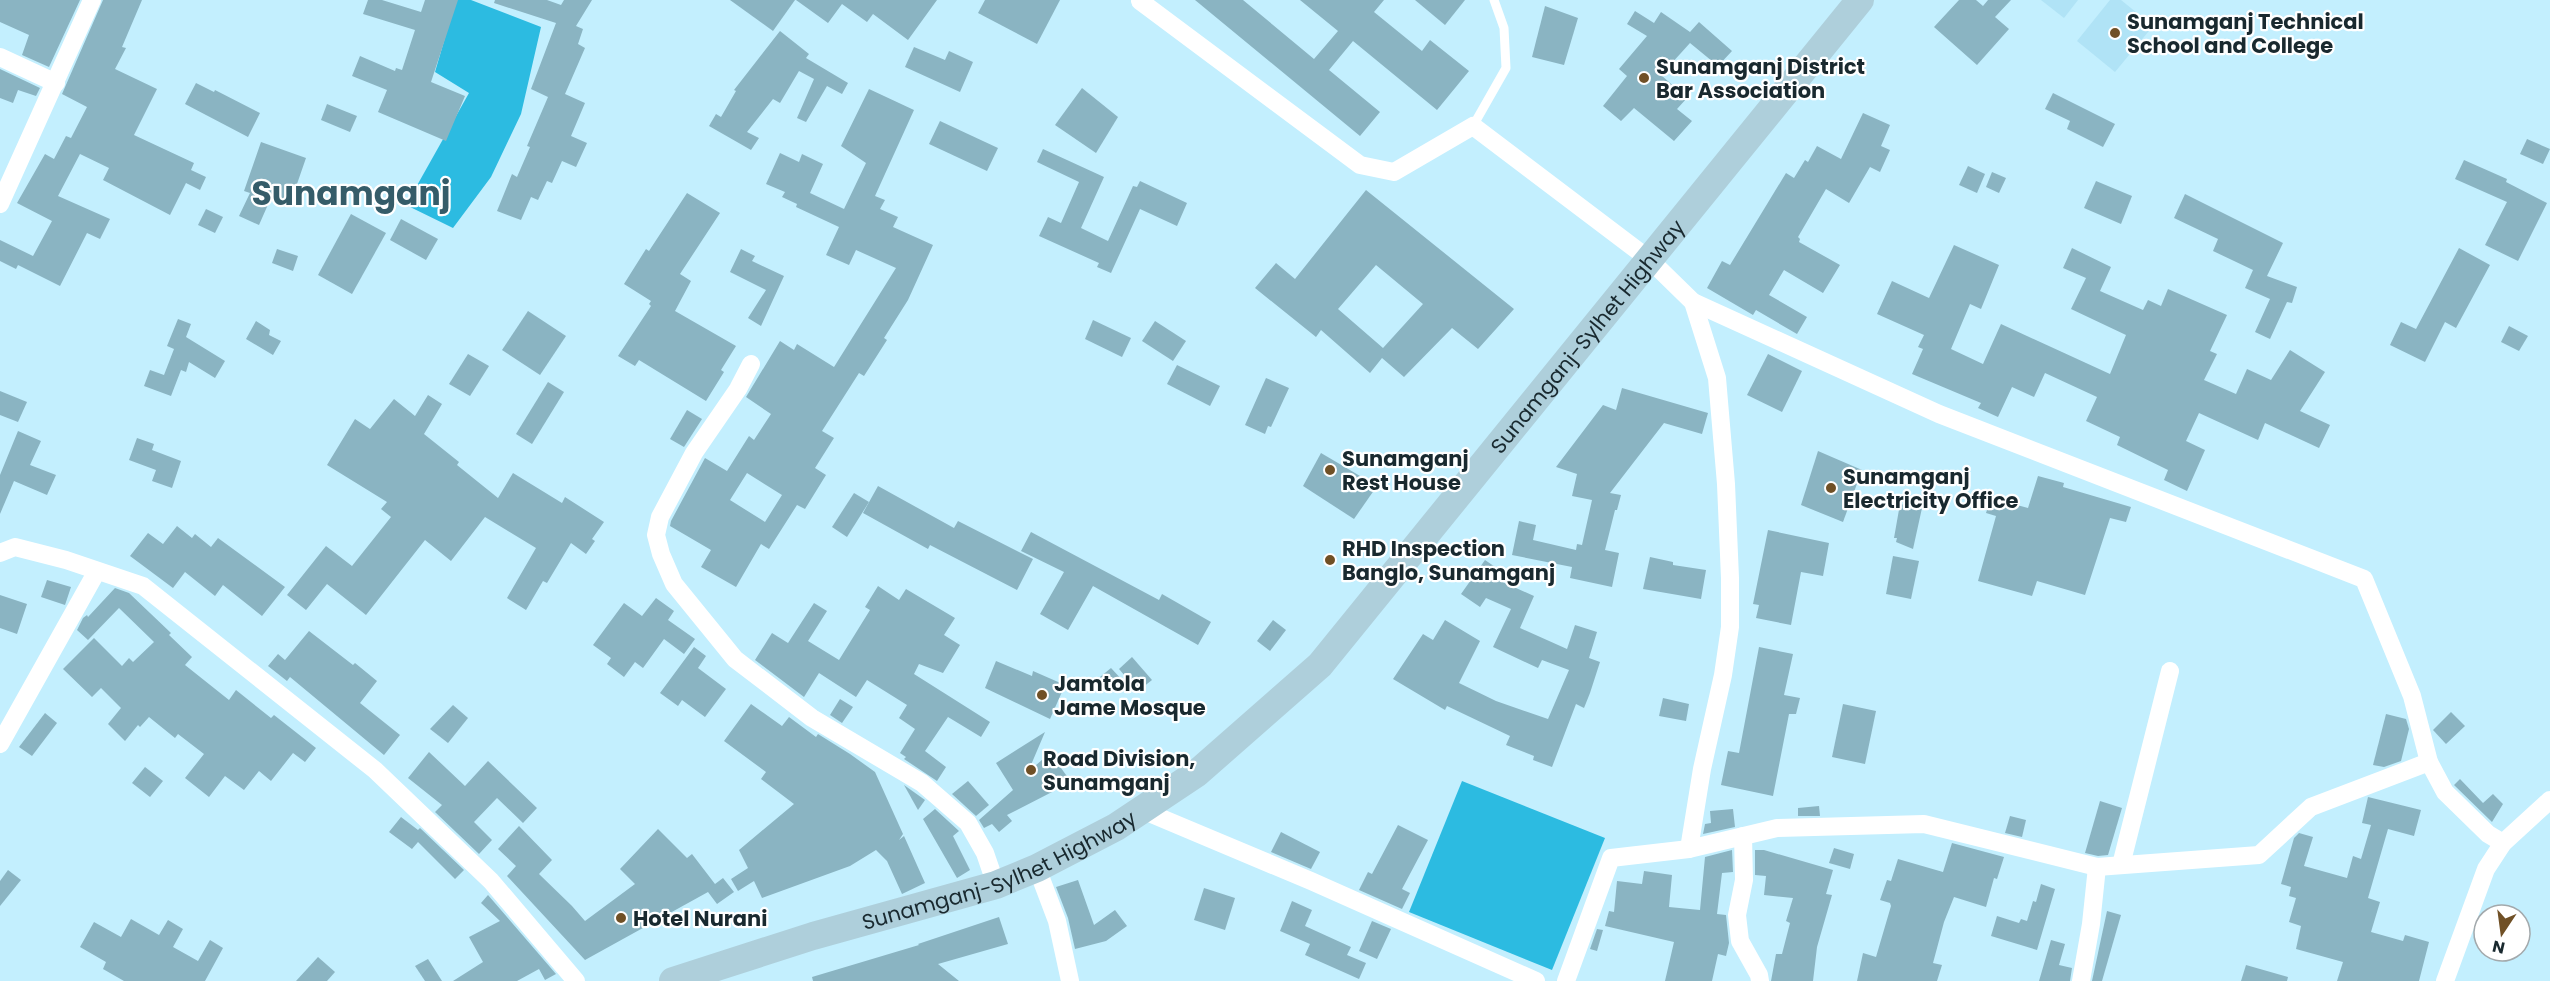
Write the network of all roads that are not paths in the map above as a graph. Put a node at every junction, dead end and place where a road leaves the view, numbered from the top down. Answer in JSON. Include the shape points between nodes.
{"nodes":[{"id":1,"x":92,"y":0,"type":"edge"},
{"id":2,"x":1494,"y":0,"type":"edge"},
{"id":3,"x":1860,"y":0,"type":"edge"},
{"id":4,"x":1140,"y":1,"type":"edge"},
{"id":5,"x":0,"y":57,"type":"edge"},
{"id":6,"x":56,"y":83,"type":"junction"},
{"id":7,"x":1473,"y":126,"type":"junction"},
{"id":8,"x":0,"y":204,"type":"edge"},
{"id":9,"x":1650,"y":260,"type":"junction"},
{"id":10,"x":1694,"y":302,"type":"junction"},
{"id":11,"x":751,"y":364,"type":"dead end"},
{"id":12,"x":0,"y":552,"type":"edge"},
{"id":13,"x":97,"y":571,"type":"junction"},
{"id":14,"x":2170,"y":670,"type":"dead end"},
{"id":15,"x":0,"y":744,"type":"edge"},
{"id":16,"x":2429,"y":762,"type":"junction"},
{"id":17,"x":2550,"y":800,"type":"edge"},
{"id":18,"x":1142,"y":810,"type":"junction"},
{"id":19,"x":1743,"y":836,"type":"junction"},
{"id":20,"x":2503,"y":843,"type":"junction"},
{"id":21,"x":1689,"y":849,"type":"junction"},
{"id":22,"x":2121,"y":865,"type":"junction"},
{"id":23,"x":2097,"y":867,"type":"junction"},
{"id":24,"x":1037,"y":868,"type":"junction"},
{"id":25,"x":996,"y":885,"type":"junction"},
{"id":26,"x":576,"y":981,"type":"edge"},
{"id":27,"x":673,"y":981,"type":"edge"},
{"id":28,"x":1070,"y":981,"type":"edge"},
{"id":29,"x":1536,"y":981,"type":"edge"},
{"id":30,"x":1566,"y":981,"type":"edge"},
{"id":31,"x":1760,"y":981,"type":"edge"},
{"id":32,"x":2081,"y":981,"type":"edge"},
{"id":33,"x":2445,"y":981,"type":"edge"}],
"edges":[{"from":1,"to":6,"type":"street"},
{"from":2,"to":7,"type":"lane","via":[[1504,28],[1506,68]]},
{"from":3,"to":9,"type":"main road","name":"Sunamganj-Sylhet Highway"},
{"from":4,"to":7,"type":"street","via":[[1360,165],[1394,172]]},
{"from":5,"to":6,"type":"street"},
{"from":6,"to":8,"type":"street"},
{"from":7,"to":9,"type":"street"},
{"from":9,"to":10,"type":"street"},
{"from":9,"to":18,"type":"main road","name":"Sunamganj-Sylhet Highway","via":[[1320,665],[1197,773]]},
{"from":10,"to":16,"type":"street","via":[[1939,414],[2364,579],[2412,696]]},
{"from":10,"to":21,"type":"street","via":[[1717,378],[1726,484],[1730,627]]},
{"from":11,"to":25,"type":"street","via":[[694,453],[660,517],[656,535],[674,584],[735,659],[812,718],[922,783],[968,823],[985,853]]},
{"from":12,"to":13,"type":"street","via":[[15,547]]},
{"from":13,"to":15,"type":"street"},
{"from":13,"to":26,"type":"street","via":[[143,586],[375,770],[491,881]]},
{"from":14,"to":22,"type":"street"},
{"from":16,"to":20,"type":"street","via":[[2445,792],[2488,834]]},
{"from":16,"to":22,"type":"street","via":[[2311,807],[2259,855]]},
{"from":17,"to":20,"type":"street"},
{"from":18,"to":24,"type":"main road","name":"Sunamganj-Sylhet Highway"},
{"from":18,"to":29,"type":"street"},
{"from":19,"to":21,"type":"street"},
{"from":19,"to":23,"type":"street","via":[[1776,828],[1924,824]]},
{"from":19,"to":31,"type":"street","via":[[1744,880],[1737,915],[1740,941]]},
{"from":20,"to":33,"type":"street","via":[[2486,869]]},
{"from":21,"to":30,"type":"street","via":[[1611,858]]},
{"from":22,"to":23,"type":"street"},
{"from":23,"to":32,"type":"street"},
{"from":24,"to":25,"type":"main road","name":"Sunamganj-Sylhet Highway"},
{"from":24,"to":28,"type":"street","via":[[1057,921]]},
{"from":25,"to":27,"type":"main road","name":"Sunamganj-Sylhet Highway","via":[[813,936]]}]}
